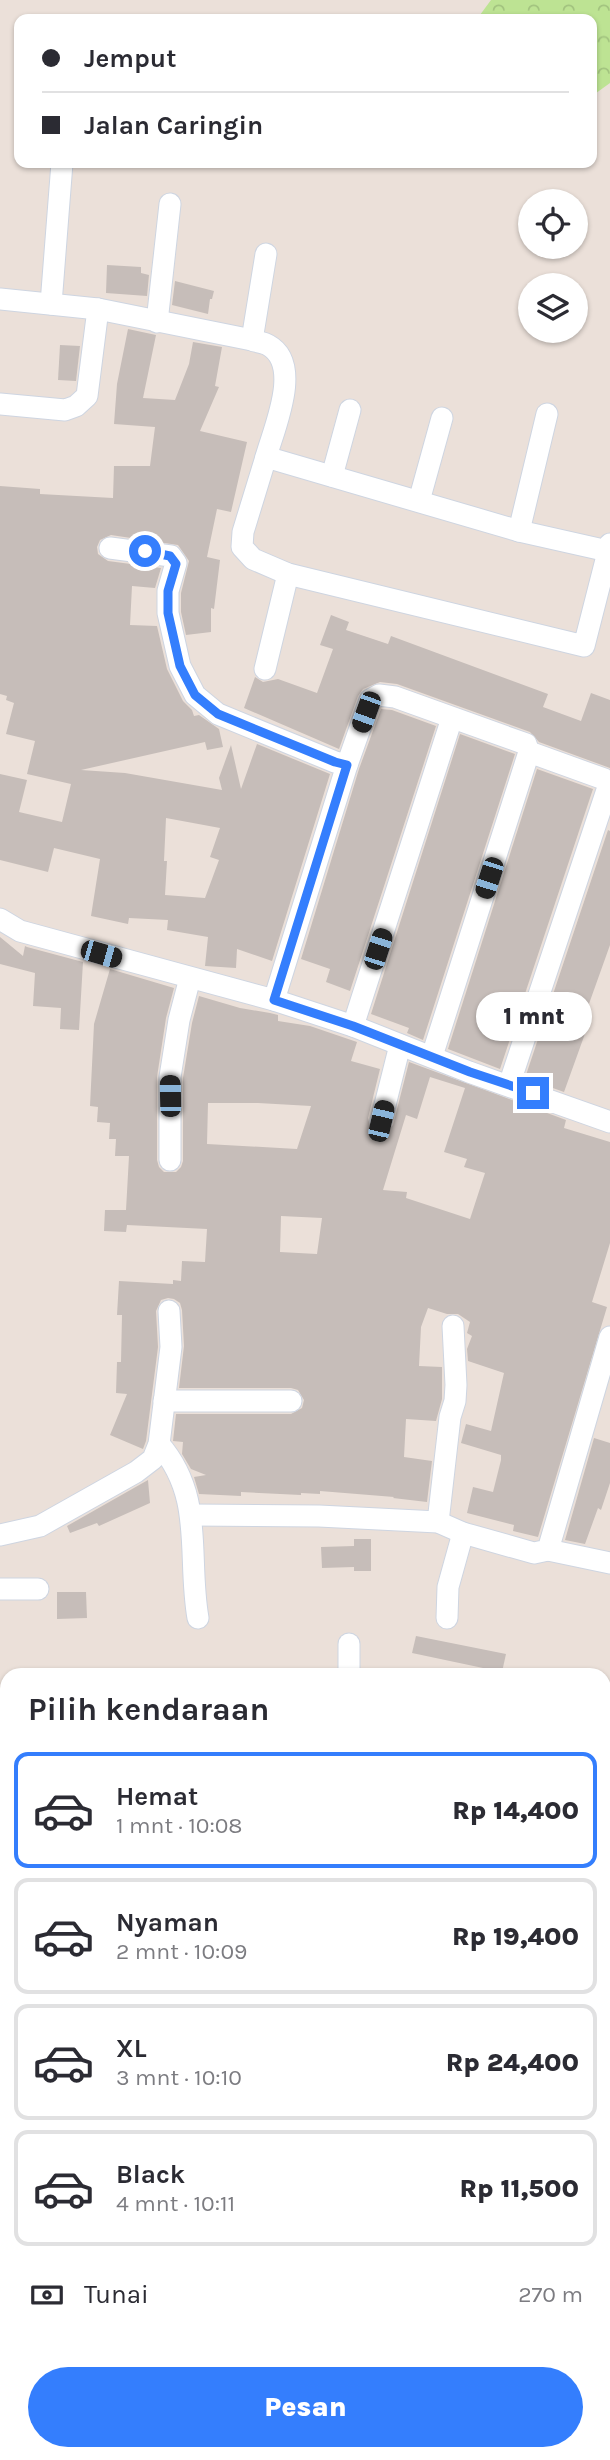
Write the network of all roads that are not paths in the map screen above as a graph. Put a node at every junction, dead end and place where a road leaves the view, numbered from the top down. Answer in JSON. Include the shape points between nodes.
{"nodes":[{"id":1,"x":62,"y":168,"type":"edge"},
{"id":2,"x":170,"y":204,"type":"dead end"},
{"id":3,"x":265,"y":254,"type":"dead end"},
{"id":4,"x":0,"y":299,"type":"edge"},
{"id":5,"x":51,"y":304,"type":"junction"},
{"id":6,"x":98,"y":309,"type":"junction"},
{"id":7,"x":157,"y":323,"type":"junction"},
{"id":8,"x":251,"y":340,"type":"junction"},
{"id":9,"x":0,"y":404,"type":"edge"},
{"id":10,"x":350,"y":410,"type":"dead end"},
{"id":11,"x":547,"y":414,"type":"dead end"},
{"id":12,"x":442,"y":418,"type":"dead end"},
{"id":13,"x":266,"y":457,"type":"junction"},
{"id":14,"x":332,"y":476,"type":"junction"},
{"id":15,"x":419,"y":501,"type":"junction"},
{"id":16,"x":519,"y":531,"type":"junction"},
{"id":17,"x":110,"y":548,"type":"dead end"},
{"id":18,"x":609,"y":548,"type":"edge"},
{"id":19,"x":288,"y":574,"type":"junction"},
{"id":20,"x":265,"y":669,"type":"dead end"},
{"id":21,"x":452,"y":718,"type":"junction"},
{"id":22,"x":529,"y":752,"type":"junction"},
{"id":23,"x":347,"y":765,"type":"junction"},
{"id":24,"x":0,"y":919,"type":"edge"},
{"id":25,"x":190,"y":978,"type":"junction"},
{"id":26,"x":274,"y":1000,"type":"junction"},
{"id":27,"x":353,"y":1026,"type":"junction"},
{"id":28,"x":400,"y":1045,"type":"junction"},
{"id":29,"x":432,"y":1056,"type":"junction"},
{"id":30,"x":509,"y":1085,"type":"junction"},
{"id":31,"x":381,"y":1121,"type":"dead end"},
{"id":32,"x":610,"y":1122,"type":"edge"},
{"id":33,"x":170,"y":1160,"type":"dead end"},
{"id":34,"x":169,"y":1311,"type":"dead end"},
{"id":35,"x":453,"y":1326,"type":"dead end"},
{"id":36,"x":610,"y":1338,"type":"edge"},
{"id":37,"x":164,"y":1401,"type":"junction"},
{"id":38,"x":291,"y":1401,"type":"dead end"},
{"id":39,"x":159,"y":1444,"type":"junction"},
{"id":40,"x":192,"y":1515,"type":"junction"},
{"id":41,"x":438,"y":1522,"type":"junction"},
{"id":42,"x":463,"y":1533,"type":"junction"},
{"id":43,"x":0,"y":1535,"type":"edge"},
{"id":44,"x":548,"y":1550,"type":"junction"},
{"id":45,"x":610,"y":1563,"type":"edge"},
{"id":46,"x":0,"y":1589,"type":"edge"},
{"id":47,"x":38,"y":1589,"type":"dead end"},
{"id":48,"x":198,"y":1618,"type":"dead end"},
{"id":49,"x":447,"y":1618,"type":"dead end"},
{"id":50,"x":349,"y":1644,"type":"dead end"},
{"id":51,"x":349,"y":1668,"type":"edge"}],
"edges":[{"from":1,"to":5,"type":"street"},
{"from":2,"to":7,"type":"street"},
{"from":3,"to":8,"type":"street"},
{"from":4,"to":5,"type":"street"},
{"from":5,"to":6,"type":"street"},
{"from":6,"to":7,"type":"street"},
{"from":6,"to":9,"type":"street","via":[[87,396],[65,410]]},
{"from":7,"to":8,"type":"street"},
{"from":8,"to":13,"type":"street","via":[[268,345],[281,358],[286,376]]},
{"from":10,"to":14,"type":"street"},
{"from":11,"to":16,"type":"street"},
{"from":12,"to":15,"type":"street"},
{"from":13,"to":14,"type":"street"},
{"from":13,"to":19,"type":"street","via":[[242,547],[253,559]]},
{"from":14,"to":15,"type":"street"},
{"from":15,"to":16,"type":"street"},
{"from":16,"to":18,"type":"street"},
{"from":17,"to":23,"type":"street","via":[[170,556],[176,564],[168,591],[168,613],[180,666],[195,695],[218,714]]},
{"from":18,"to":19,"type":"street","via":[[584,646]]},
{"from":19,"to":20,"type":"street"},
{"from":21,"to":22,"type":"street","via":[[526,744]]},
{"from":21,"to":23,"type":"street","via":[[395,696],[379,695],[370,701]]},
{"from":21,"to":27,"type":"street"},
{"from":22,"to":29,"type":"street"},
{"from":22,"to":30,"type":"street","via":[[609,784]]},
{"from":23,"to":26,"type":"street"},
{"from":24,"to":25,"type":"street","via":[[20,931]]},
{"from":25,"to":26,"type":"street"},
{"from":25,"to":33,"type":"street","via":[[170,1077]]},
{"from":26,"to":27,"type":"street"},
{"from":27,"to":28,"type":"street"},
{"from":28,"to":29,"type":"street"},
{"from":28,"to":31,"type":"street"},
{"from":29,"to":30,"type":"street"},
{"from":30,"to":32,"type":"street"},
{"from":34,"to":37,"type":"street","via":[[171,1348]]},
{"from":35,"to":41,"type":"street","via":[[455,1401]]},
{"from":36,"to":44,"type":"street"},
{"from":37,"to":38,"type":"street"},
{"from":37,"to":39,"type":"street"},
{"from":39,"to":40,"type":"street","via":[[182,1476]]},
{"from":39,"to":43,"type":"street","via":[[153,1459],[114,1485],[40,1526]]},
{"from":40,"to":41,"type":"street"},
{"from":40,"to":48,"type":"street"},
{"from":41,"to":42,"type":"street"},
{"from":42,"to":44,"type":"street","via":[[534,1553]]},
{"from":42,"to":49,"type":"street","via":[[448,1587]]},
{"from":44,"to":45,"type":"street"},
{"from":46,"to":47,"type":"street"},
{"from":50,"to":51,"type":"street"}]}
